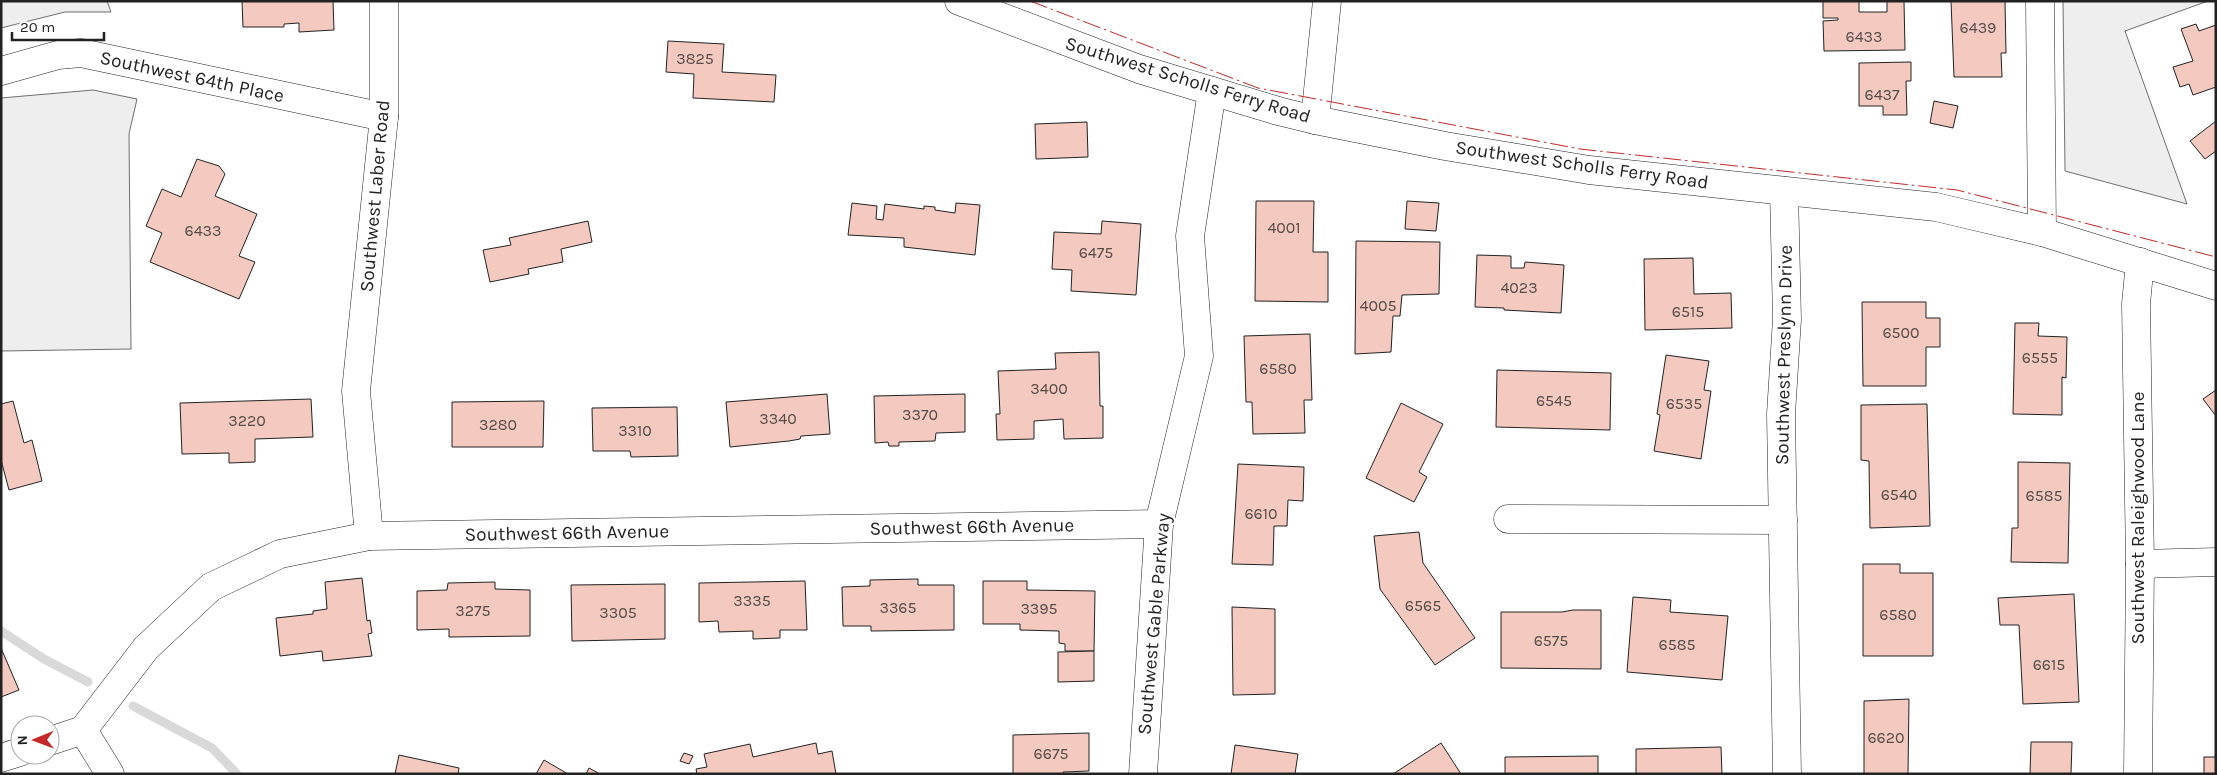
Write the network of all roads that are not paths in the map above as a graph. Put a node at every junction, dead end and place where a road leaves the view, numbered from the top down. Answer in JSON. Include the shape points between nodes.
{"nodes":[{"id":1,"x":384,"y":1,"type":"edge"},
{"id":2,"x":959,"y":1,"type":"edge"},
{"id":3,"x":1327,"y":1,"type":"edge"},
{"id":4,"x":2040,"y":1,"type":"edge"},
{"id":5,"x":1,"y":71,"type":"edge"},
{"id":6,"x":1212,"y":91,"type":"junction"},
{"id":7,"x":384,"y":117,"type":"junction"},
{"id":8,"x":1315,"y":120,"type":"junction"},
{"id":9,"x":1784,"y":191,"type":"junction"},
{"id":10,"x":2042,"y":232,"type":"junction"},
{"id":11,"x":2140,"y":262,"type":"junction"},
{"id":12,"x":2216,"y":286,"type":"edge"},
{"id":13,"x":1508,"y":519,"type":"dead end"},
{"id":14,"x":1783,"y":520,"type":"junction"},
{"id":15,"x":1159,"y":524,"type":"junction"},
{"id":16,"x":369,"y":536,"type":"junction"},
{"id":17,"x":2216,"y":562,"type":"edge"},
{"id":18,"x":2140,"y":564,"type":"junction"},
{"id":19,"x":83,"y":730,"type":"junction"},
{"id":20,"x":60,"y":738,"type":"edge"},
{"id":21,"x":110,"y":774,"type":"edge"},
{"id":22,"x":1143,"y":774,"type":"edge"},
{"id":23,"x":1787,"y":774,"type":"edge"},
{"id":24,"x":2138,"y":774,"type":"edge"}],
"edges":[{"from":1,"to":7,"type":"street","name":"Southwest Laber Road"},
{"from":2,"to":6,"type":"street","name":"Southwest Scholls Ferry Road","via":[[1130,66]]},
{"from":3,"to":8,"type":"street"},
{"from":4,"to":10,"type":"street"},
{"from":5,"to":7,"type":"street","name":"Southwest 64th Place","via":[[58,55],[81,53]]},
{"from":6,"to":8,"type":"street","name":"Southwest Scholls Ferry Road"},
{"from":6,"to":15,"type":"street","name":"Southwest Gable Parkway","via":[[1190,236],[1198,356]]},
{"from":7,"to":16,"type":"street","name":"Southwest Laber Road","via":[[356,391]]},
{"from":8,"to":9,"type":"street","name":"Southwest Scholls Ferry Road","via":[[1589,170]]},
{"from":9,"to":10,"type":"street","name":"Southwest Scholls Ferry Road","via":[[1936,207]]},
{"from":9,"to":14,"type":"street","name":"Southwest Preslynn Drive"},
{"from":10,"to":11,"type":"street","name":"Southwest Scholls Ferry Road"},
{"from":11,"to":12,"type":"street","name":"Southwest Scholls Ferry Road"},
{"from":11,"to":18,"type":"street","name":"Southwest Raleighwood Lane","via":[[2136,304]]},
{"from":13,"to":14,"type":"street"},
{"from":14,"to":23,"type":"street","name":"Southwest Preslynn Drive"},
{"from":15,"to":16,"type":"street","name":"Southwest 66th Avenue"},
{"from":15,"to":22,"type":"street","name":"Southwest Gable Parkway"},
{"from":16,"to":19,"type":"street","name":"Southwest 66th Avenue","via":[[280,554],[211,587],[146,648]]},
{"from":17,"to":18,"type":"street"},
{"from":18,"to":24,"type":"street","name":"Southwest Raleighwood Lane"},
{"from":19,"to":20,"type":"street"},
{"from":19,"to":21,"type":"street"}]}
